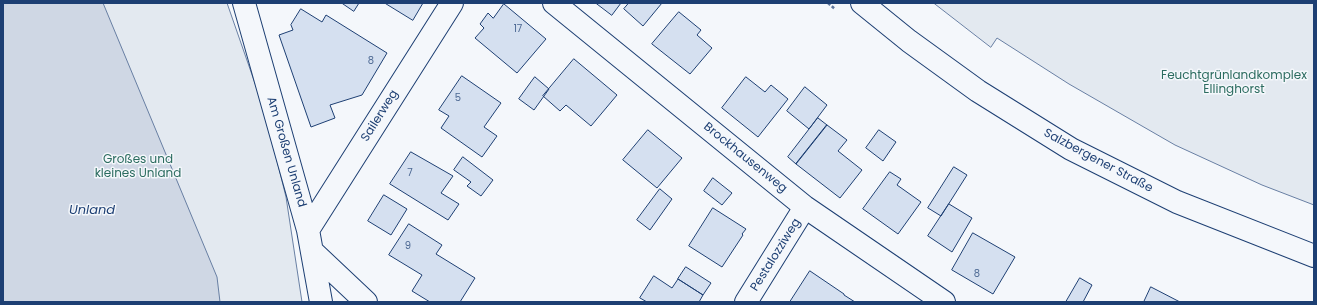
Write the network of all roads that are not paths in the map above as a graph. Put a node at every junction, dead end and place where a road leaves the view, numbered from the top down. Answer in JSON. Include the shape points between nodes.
{"nodes":[{"id":1,"x":244,"y":3,"type":"edge"},
{"id":2,"x":452,"y":3,"type":"edge"},
{"id":3,"x":554,"y":3,"type":"edge"},
{"id":4,"x":862,"y":3,"type":"edge"},
{"id":5,"x":806,"y":208,"type":"junction"},
{"id":6,"x":308,"y":230,"type":"junction"},
{"id":7,"x":313,"y":252,"type":"junction"},
{"id":8,"x":1314,"y":256,"type":"edge"},
{"id":9,"x":321,"y":302,"type":"edge"},
{"id":10,"x":366,"y":302,"type":"edge"},
{"id":11,"x":746,"y":302,"type":"edge"},
{"id":12,"x":944,"y":302,"type":"edge"}],
"edges":[{"from":1,"to":6,"type":"street","name":"Am Großen Unland"},
{"from":2,"to":6,"type":"street","name":"Sailerweg"},
{"from":3,"to":5,"type":"street","name":"Brockhausenweg"},
{"from":4,"to":8,"type":"street","name":"Salzbergener Straße","via":[[978,91],[1071,149],[1177,202]]},
{"from":5,"to":11,"type":"street","name":"Pestalozziweg"},
{"from":5,"to":12,"type":"street","name":"Brockhausenweg"},
{"from":6,"to":7,"type":"street","name":"Am Großen Unland"},
{"from":7,"to":9,"type":"street","name":"Am Großen Unland"},
{"from":7,"to":10,"type":"street"}]}
